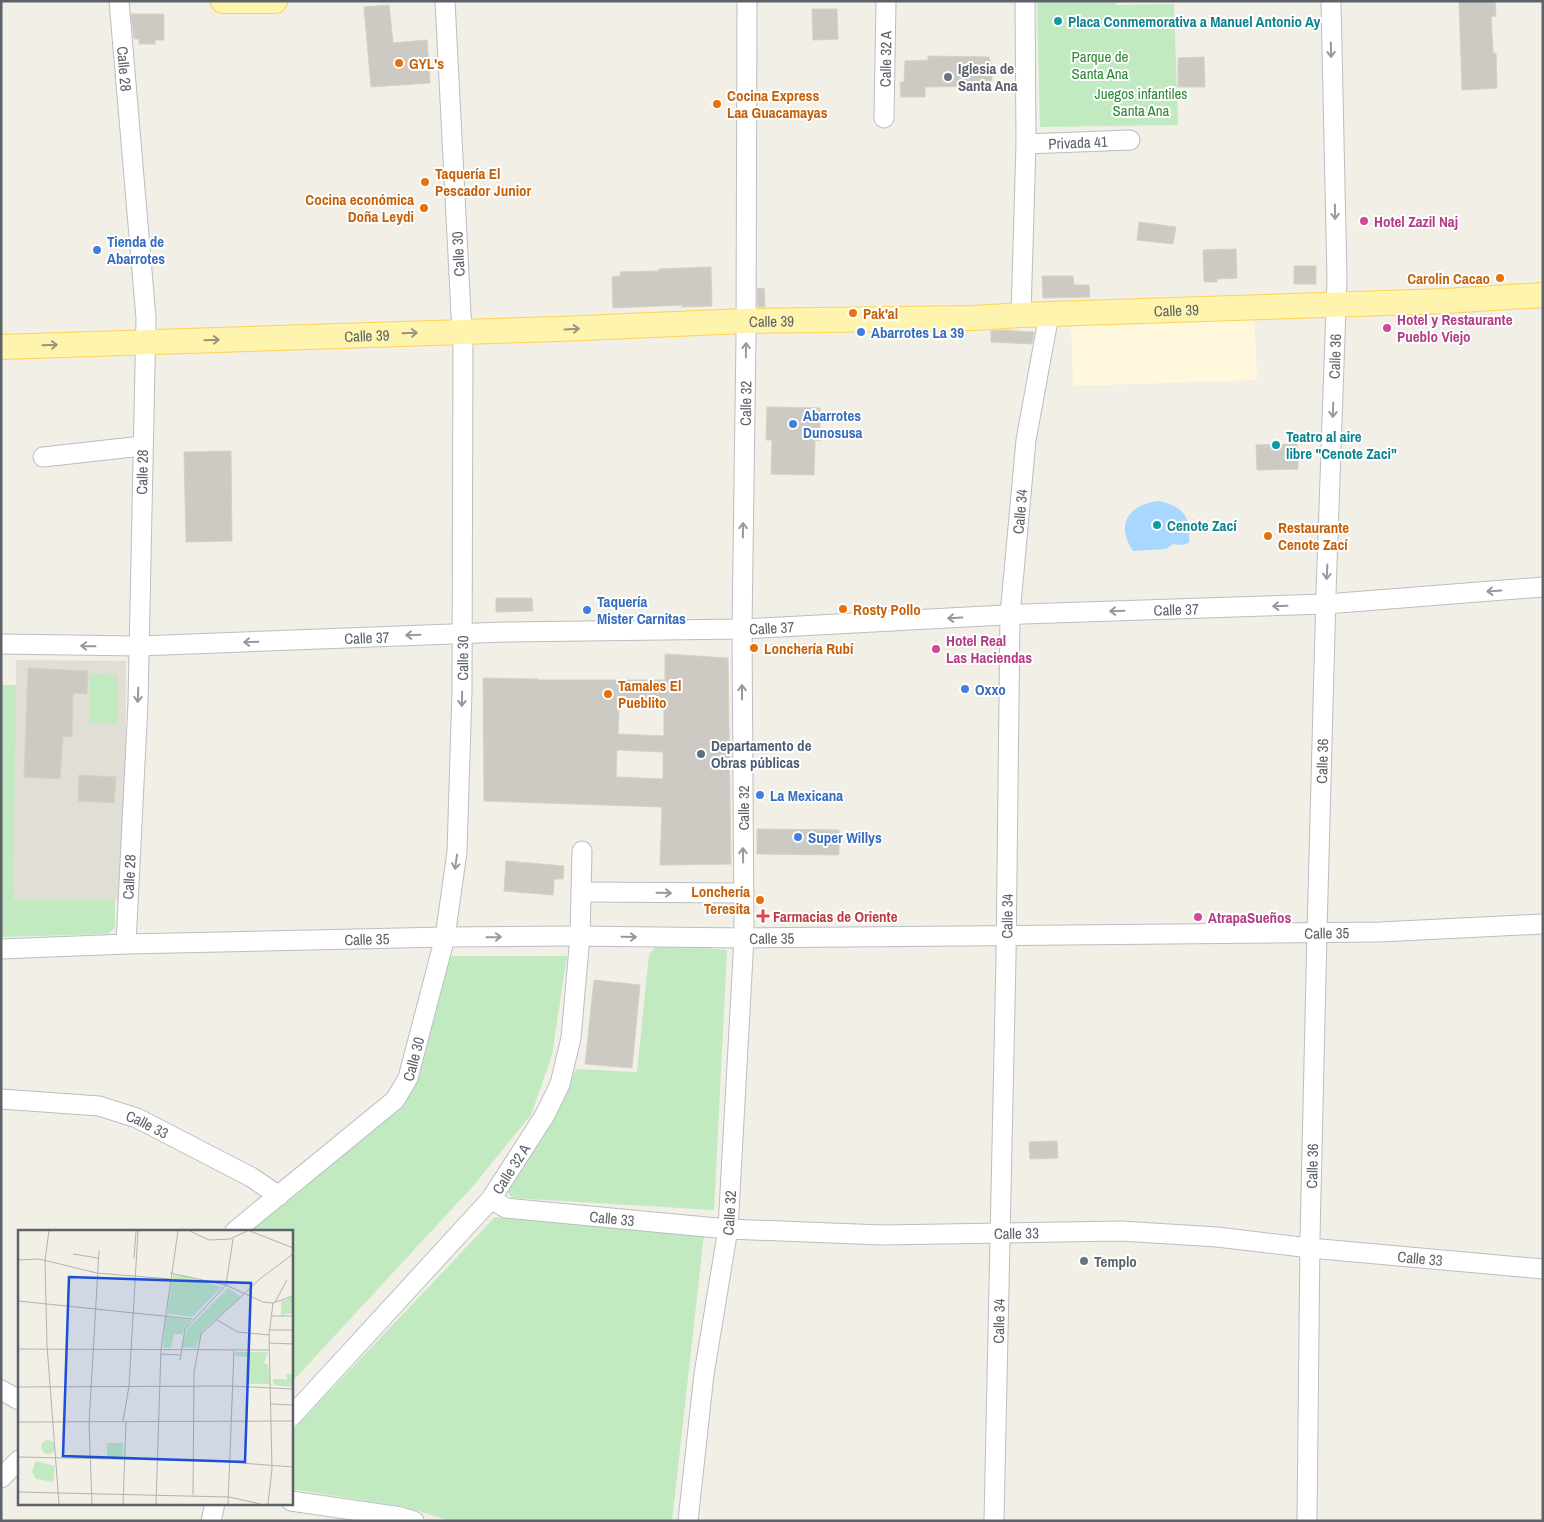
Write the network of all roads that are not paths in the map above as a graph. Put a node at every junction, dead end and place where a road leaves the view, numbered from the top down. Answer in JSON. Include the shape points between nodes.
{"nodes":[{"id":1,"x":119,"y":1,"type":"edge"},
{"id":2,"x":223,"y":1,"type":"edge"},
{"id":3,"x":275,"y":1,"type":"edge"},
{"id":4,"x":445,"y":1,"type":"edge"},
{"id":5,"x":747,"y":1,"type":"edge"},
{"id":6,"x":886,"y":1,"type":"edge"},
{"id":7,"x":1025,"y":1,"type":"edge"},
{"id":8,"x":1331,"y":1,"type":"edge"},
{"id":9,"x":884,"y":118,"type":"dead end"},
{"id":10,"x":1130,"y":140,"type":"dead end"},
{"id":11,"x":1026,"y":144,"type":"junction"},
{"id":12,"x":1543,"y":295,"type":"edge"},
{"id":13,"x":1336,"y":305,"type":"junction"},
{"id":14,"x":1022,"y":314,"type":"junction"},
{"id":15,"x":1047,"y":314,"type":"junction"},
{"id":16,"x":745,"y":321,"type":"junction"},
{"id":17,"x":463,"y":331,"type":"junction"},
{"id":18,"x":146,"y":342,"type":"junction"},
{"id":19,"x":1,"y":347,"type":"edge"},
{"id":20,"x":142,"y":446,"type":"junction"},
{"id":21,"x":43,"y":457,"type":"dead end"},
{"id":22,"x":1543,"y":587,"type":"edge"},
{"id":23,"x":1326,"y":604,"type":"junction"},
{"id":24,"x":1010,"y":615,"type":"junction"},
{"id":25,"x":742,"y":629,"type":"junction"},
{"id":26,"x":462,"y":633,"type":"junction"},
{"id":27,"x":1,"y":644,"type":"edge"},
{"id":28,"x":139,"y":646,"type":"junction"},
{"id":29,"x":582,"y":851,"type":"dead end"},
{"id":30,"x":581,"y":892,"type":"junction"},
{"id":31,"x":744,"y":893,"type":"junction"},
{"id":32,"x":1543,"y":924,"type":"edge"},
{"id":33,"x":1318,"y":932,"type":"junction"},
{"id":34,"x":580,"y":936,"type":"junction"},
{"id":35,"x":1006,"y":936,"type":"junction"},
{"id":36,"x":446,"y":937,"type":"junction"},
{"id":37,"x":744,"y":938,"type":"junction"},
{"id":38,"x":126,"y":944,"type":"junction"},
{"id":39,"x":1,"y":949,"type":"edge"},
{"id":40,"x":1,"y":1098,"type":"edge"},
{"id":41,"x":279,"y":1196,"type":"junction"},
{"id":42,"x":490,"y":1198,"type":"junction"},
{"id":43,"x":236,"y":1230,"type":"edge"},
{"id":44,"x":728,"y":1230,"type":"junction"},
{"id":45,"x":1001,"y":1234,"type":"junction"},
{"id":46,"x":1310,"y":1248,"type":"junction"},
{"id":47,"x":1543,"y":1269,"type":"edge"},
{"id":48,"x":1,"y":1390,"type":"edge"},
{"id":49,"x":18,"y":1399,"type":"edge"},
{"id":50,"x":292,"y":1416,"type":"edge"},
{"id":51,"x":18,"y":1461,"type":"edge"},
{"id":52,"x":1,"y":1478,"type":"edge"},
{"id":53,"x":292,"y":1501,"type":"edge"},
{"id":54,"x":215,"y":1504,"type":"edge"},
{"id":55,"x":211,"y":1521,"type":"edge"},
{"id":56,"x":414,"y":1521,"type":"edge"},
{"id":57,"x":688,"y":1521,"type":"edge"},
{"id":58,"x":994,"y":1521,"type":"edge"},
{"id":59,"x":1307,"y":1521,"type":"edge"}],
"edges":[{"from":1,"to":18,"type":"street","name":"Calle 28"},
{"from":2,"to":3,"type":"main road"},
{"from":4,"to":17,"type":"street","name":"Calle 30"},
{"from":5,"to":16,"type":"street","name":"Calle 32"},
{"from":6,"to":9,"type":"street","name":"Calle 32 A"},
{"from":7,"to":11,"type":"street"},
{"from":8,"to":13,"type":"street","name":"Calle 36","one_way":true},
{"from":10,"to":11,"type":"street","name":"Privada 41"},
{"from":11,"to":14,"type":"street"},
{"from":12,"to":13,"type":"main road","name":"Calle 39"},
{"from":13,"to":15,"type":"main road","name":"Calle 39"},
{"from":13,"to":23,"type":"street","name":"Calle 36","one_way":true},
{"from":14,"to":15,"type":"main road","name":"Calle 39"},
{"from":14,"to":16,"type":"main road","name":"Calle 39","via":[[974,318]]},
{"from":15,"to":24,"type":"street","name":"Calle 34","via":[[1026,440]]},
{"from":17,"to":16,"type":"main road","name":"Calle 39","one_way":true},
{"from":25,"to":16,"type":"street","name":"Calle 32","one_way":true},
{"from":18,"to":17,"type":"main road","name":"Calle 39","one_way":true},
{"from":17,"to":26,"type":"street","name":"Calle 30"},
{"from":19,"to":18,"type":"main road","name":"Calle 39","one_way":true},
{"from":18,"to":20,"type":"street","name":"Calle 28"},
{"from":20,"to":21,"type":"street"},
{"from":20,"to":28,"type":"street","name":"Calle 28"},
{"from":22,"to":23,"type":"street","name":"Calle 37","one_way":true},
{"from":23,"to":24,"type":"street","name":"Calle 37","one_way":true},
{"from":23,"to":33,"type":"street","name":"Calle 36"},
{"from":24,"to":25,"type":"street","name":"Calle 37","one_way":true},
{"from":24,"to":35,"type":"street","name":"Calle 34"},
{"from":25,"to":26,"type":"street","name":"Calle 37"},
{"from":31,"to":25,"type":"street","name":"Calle 32","one_way":true},
{"from":26,"to":28,"type":"street","name":"Calle 37","one_way":true},
{"from":26,"to":36,"type":"street","name":"Calle 30","one_way":true,"via":[[457,852]]},
{"from":28,"to":27,"type":"street","name":"Calle 37","one_way":true},
{"from":28,"to":38,"type":"street","name":"Calle 28","one_way":true},
{"from":29,"to":30,"type":"street","name":"Calle 32 A"},
{"from":30,"to":31,"type":"street","one_way":true},
{"from":30,"to":34,"type":"street","name":"Calle 32 A"},
{"from":31,"to":37,"type":"street","name":"Calle 32"},
{"from":32,"to":33,"type":"street","name":"Calle 35"},
{"from":33,"to":35,"type":"street","name":"Calle 35"},
{"from":33,"to":46,"type":"street","name":"Calle 36"},
{"from":36,"to":34,"type":"street","name":"Calle 35","one_way":true},
{"from":34,"to":37,"type":"street","name":"Calle 35","one_way":true},
{"from":34,"to":42,"type":"street","name":"Calle 32 A","via":[[571,1038],[560,1084],[545,1115]]},
{"from":35,"to":37,"type":"street","name":"Calle 35"},
{"from":35,"to":45,"type":"street","name":"Calle 34"},
{"from":36,"to":38,"type":"street","name":"Calle 35"},
{"from":36,"to":41,"type":"street","name":"Calle 30","via":[[408,1078],[395,1100]]},
{"from":37,"to":44,"type":"street","name":"Calle 32"},
{"from":38,"to":39,"type":"street","name":"Calle 35"},
{"from":40,"to":41,"type":"street","name":"Calle 33","via":[[99,1106],[137,1118],[250,1177]]},
{"from":41,"to":43,"type":"street","name":"Calle 30"},
{"from":42,"to":44,"type":"street","name":"Calle 33","via":[[506,1208]]},
{"from":42,"to":50,"type":"street","name":"Calle 32 A"},
{"from":44,"to":45,"type":"street","name":"Calle 33","via":[[882,1235]]},
{"from":44,"to":57,"type":"street","name":"Calle 32","via":[[704,1374]]},
{"from":45,"to":46,"type":"street","name":"Calle 33","via":[[1122,1231],[1217,1237]]},
{"from":45,"to":58,"type":"street","name":"Calle 34"},
{"from":46,"to":47,"type":"street","name":"Calle 33"},
{"from":46,"to":59,"type":"street","name":"Calle 36"},
{"from":48,"to":49,"type":"street"},
{"from":51,"to":52,"type":"street"},
{"from":53,"to":56,"type":"street"},
{"from":54,"to":55,"type":"street"}]}
